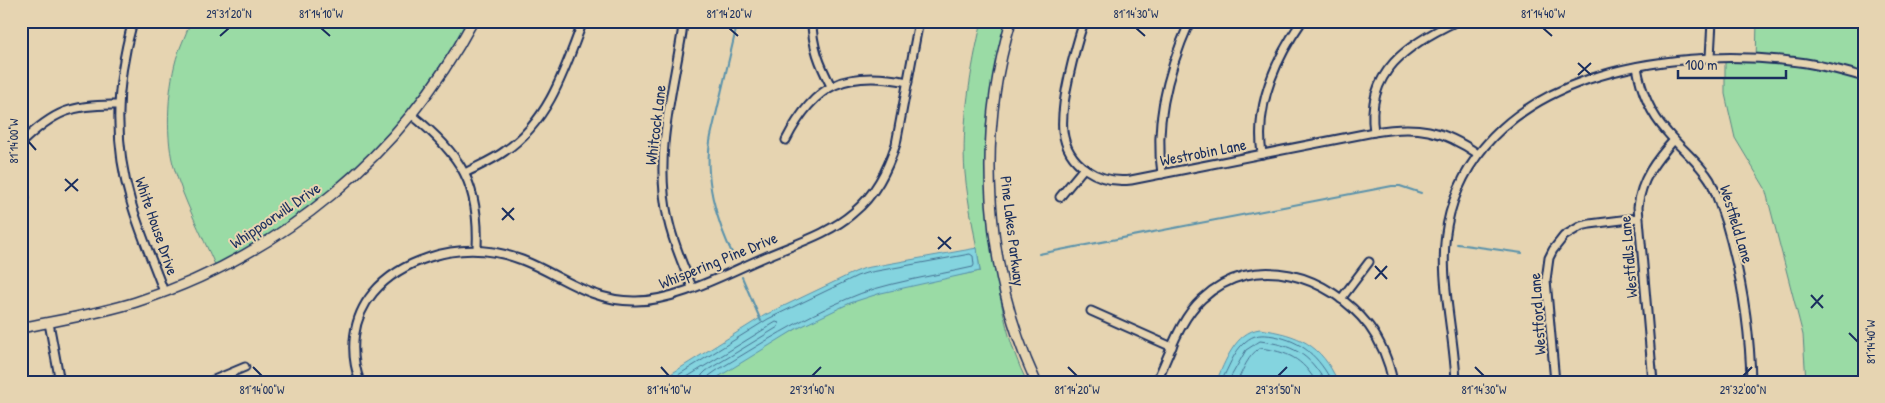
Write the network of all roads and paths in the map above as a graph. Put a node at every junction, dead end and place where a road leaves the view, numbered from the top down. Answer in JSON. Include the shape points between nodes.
{"nodes":[{"id":1,"x":133,"y":21,"type":"edge"},
{"id":2,"x":472,"y":21,"type":"edge"},
{"id":3,"x":583,"y":21,"type":"edge"},
{"id":4,"x":683,"y":21,"type":"edge"},
{"id":5,"x":812,"y":21,"type":"edge"},
{"id":6,"x":919,"y":21,"type":"edge"},
{"id":7,"x":1011,"y":21,"type":"edge"},
{"id":8,"x":1084,"y":21,"type":"edge"},
{"id":9,"x":1190,"y":21,"type":"edge"},
{"id":10,"x":1302,"y":21,"type":"edge"},
{"id":11,"x":1457,"y":21,"type":"edge"},
{"id":12,"x":1712,"y":21,"type":"edge"},
{"id":13,"x":1710,"y":58,"type":"junction"},
{"id":14,"x":1637,"y":67,"type":"junction"},
{"id":15,"x":1864,"y":77,"type":"edge"},
{"id":16,"x":908,"y":82,"type":"junction"},
{"id":17,"x":831,"y":86,"type":"junction"},
{"id":18,"x":118,"y":105,"type":"junction"},
{"id":19,"x":412,"y":115,"type":"junction"},
{"id":20,"x":1374,"y":132,"type":"junction"},
{"id":21,"x":786,"y":140,"type":"dead end"},
{"id":22,"x":1674,"y":140,"type":"junction"},
{"id":23,"x":21,"y":143,"type":"edge"},
{"id":24,"x":1262,"y":154,"type":"junction"},
{"id":25,"x":1478,"y":154,"type":"junction"},
{"id":26,"x":1084,"y":168,"type":"junction"},
{"id":27,"x":464,"y":173,"type":"junction"},
{"id":28,"x":1162,"y":174,"type":"junction"},
{"id":29,"x":1060,"y":197,"type":"dead end"},
{"id":30,"x":1638,"y":218,"type":"junction"},
{"id":31,"x":477,"y":250,"type":"junction"},
{"id":32,"x":1369,"y":262,"type":"dead end"},
{"id":33,"x":692,"y":287,"type":"junction"},
{"id":34,"x":164,"y":292,"type":"junction"},
{"id":35,"x":1341,"y":299,"type":"junction"},
{"id":36,"x":1092,"y":311,"type":"dead end"},
{"id":37,"x":48,"y":323,"type":"junction"},
{"id":38,"x":21,"y":328,"type":"edge"},
{"id":39,"x":1172,"y":347,"type":"junction"},
{"id":40,"x":245,"y":367,"type":"dead end"},
{"id":41,"x":60,"y":382,"type":"edge"},
{"id":42,"x":209,"y":382,"type":"edge"},
{"id":43,"x":360,"y":382,"type":"edge"},
{"id":44,"x":1036,"y":382,"type":"edge"},
{"id":45,"x":1156,"y":382,"type":"edge"},
{"id":46,"x":1393,"y":382,"type":"edge"},
{"id":47,"x":1456,"y":382,"type":"edge"},
{"id":48,"x":1555,"y":382,"type":"edge"},
{"id":49,"x":1653,"y":382,"type":"edge"},
{"id":50,"x":1751,"y":382,"type":"edge"}],
"edges":[{"from":1,"to":18,"type":"street","name":"White House Drive"},
{"from":2,"to":19,"type":"street","name":"Whippoorwill Drive","via":[[446,67]]},
{"from":3,"to":27,"type":"street","via":[[553,94],[537,120],[506,150]]},
{"from":4,"to":33,"type":"street","name":"Whitcock Lane","via":[[662,154],[671,232]]},
{"from":5,"to":17,"type":"street","via":[[817,56]]},
{"from":6,"to":16,"type":"street","name":"Whispering Pine Drive"},
{"from":7,"to":44,"type":"street","name":"Pine Lakes Parkway","via":[[993,107],[991,200],[1007,301]]},
{"from":8,"to":26,"type":"street","name":"Westrobin Lane","via":[[1071,71],[1063,125],[1070,152]]},
{"from":9,"to":28,"type":"street","via":[[1173,65],[1164,105],[1160,143]]},
{"from":10,"to":24,"type":"street","via":[[1280,57],[1267,93],[1260,124]]},
{"from":11,"to":20,"type":"street","via":[[1414,45],[1384,74],[1373,103]]},
{"from":12,"to":13,"type":"street"},
{"from":13,"to":14,"type":"street"},
{"from":13,"to":15,"type":"street","via":[[1792,61]]},
{"from":14,"to":22,"type":"street","name":"Westfield Lane","via":[[1650,109]]},
{"from":14,"to":25,"type":"street","via":[[1581,83],[1538,102],[1507,122]]},
{"from":16,"to":17,"type":"street","via":[[866,77]]},
{"from":16,"to":33,"type":"street","name":"Whispering Pine Drive","via":[[891,158],[878,184],[861,206],[827,230]]},
{"from":17,"to":21,"type":"street","via":[[802,112]]},
{"from":18,"to":23,"type":"street","via":[[81,107],[64,112],[46,121]]},
{"from":18,"to":34,"type":"street","name":"White House Drive","via":[[119,139],[128,190]]},
{"from":19,"to":27,"type":"street","via":[[443,142]]},
{"from":19,"to":34,"type":"street","name":"Whippoorwill Drive","via":[[358,172],[298,221],[225,266]]},
{"from":20,"to":24,"type":"street","name":"Westrobin Lane"},
{"from":20,"to":25,"type":"street","name":"Westrobin Lane","via":[[1403,128],[1430,130],[1454,139]]},
{"from":22,"to":30,"type":"street","name":"Westfalls Lane","via":[[1653,164],[1644,182]]},
{"from":22,"to":50,"type":"street","name":"Westfield Lane","via":[[1699,164],[1718,199],[1741,290]]},
{"from":24,"to":28,"type":"street","name":"Westrobin Lane"},
{"from":25,"to":47,"type":"street","via":[[1454,199],[1446,236],[1445,272]]},
{"from":26,"to":28,"type":"street","name":"Westrobin Lane","via":[[1096,176],[1116,181]]},
{"from":26,"to":29,"type":"street"},
{"from":27,"to":31,"type":"street","via":[[475,205]]},
{"from":30,"to":48,"type":"street","name":"Westford Lane","via":[[1581,226],[1564,236],[1553,250],[1546,280]]},
{"from":30,"to":49,"type":"street","name":"Westfalls Lane"},
{"from":31,"to":33,"type":"street","name":"Whispering Pine Drive","via":[[522,260],[587,292],[614,300],[657,299]]},
{"from":31,"to":43,"type":"street","name":"Whispering Pine Drive","via":[[452,251],[417,262],[393,274],[376,289],[360,314],[356,328],[354,356]]},
{"from":32,"to":35,"type":"street"},
{"from":34,"to":37,"type":"street","name":"Whippoorwill Drive","via":[[121,307]]},
{"from":35,"to":39,"type":"street","via":[[1323,287],[1289,274],[1261,272],[1240,276],[1219,285],[1198,302]]},
{"from":35,"to":46,"type":"street","via":[[1364,320],[1378,340]]},
{"from":36,"to":39,"type":"street"},
{"from":37,"to":38,"type":"street","name":"Whippoorwill Drive"},
{"from":37,"to":41,"type":"street"},
{"from":39,"to":45,"type":"street"},
{"from":40,"to":42,"type":"street"}]}
